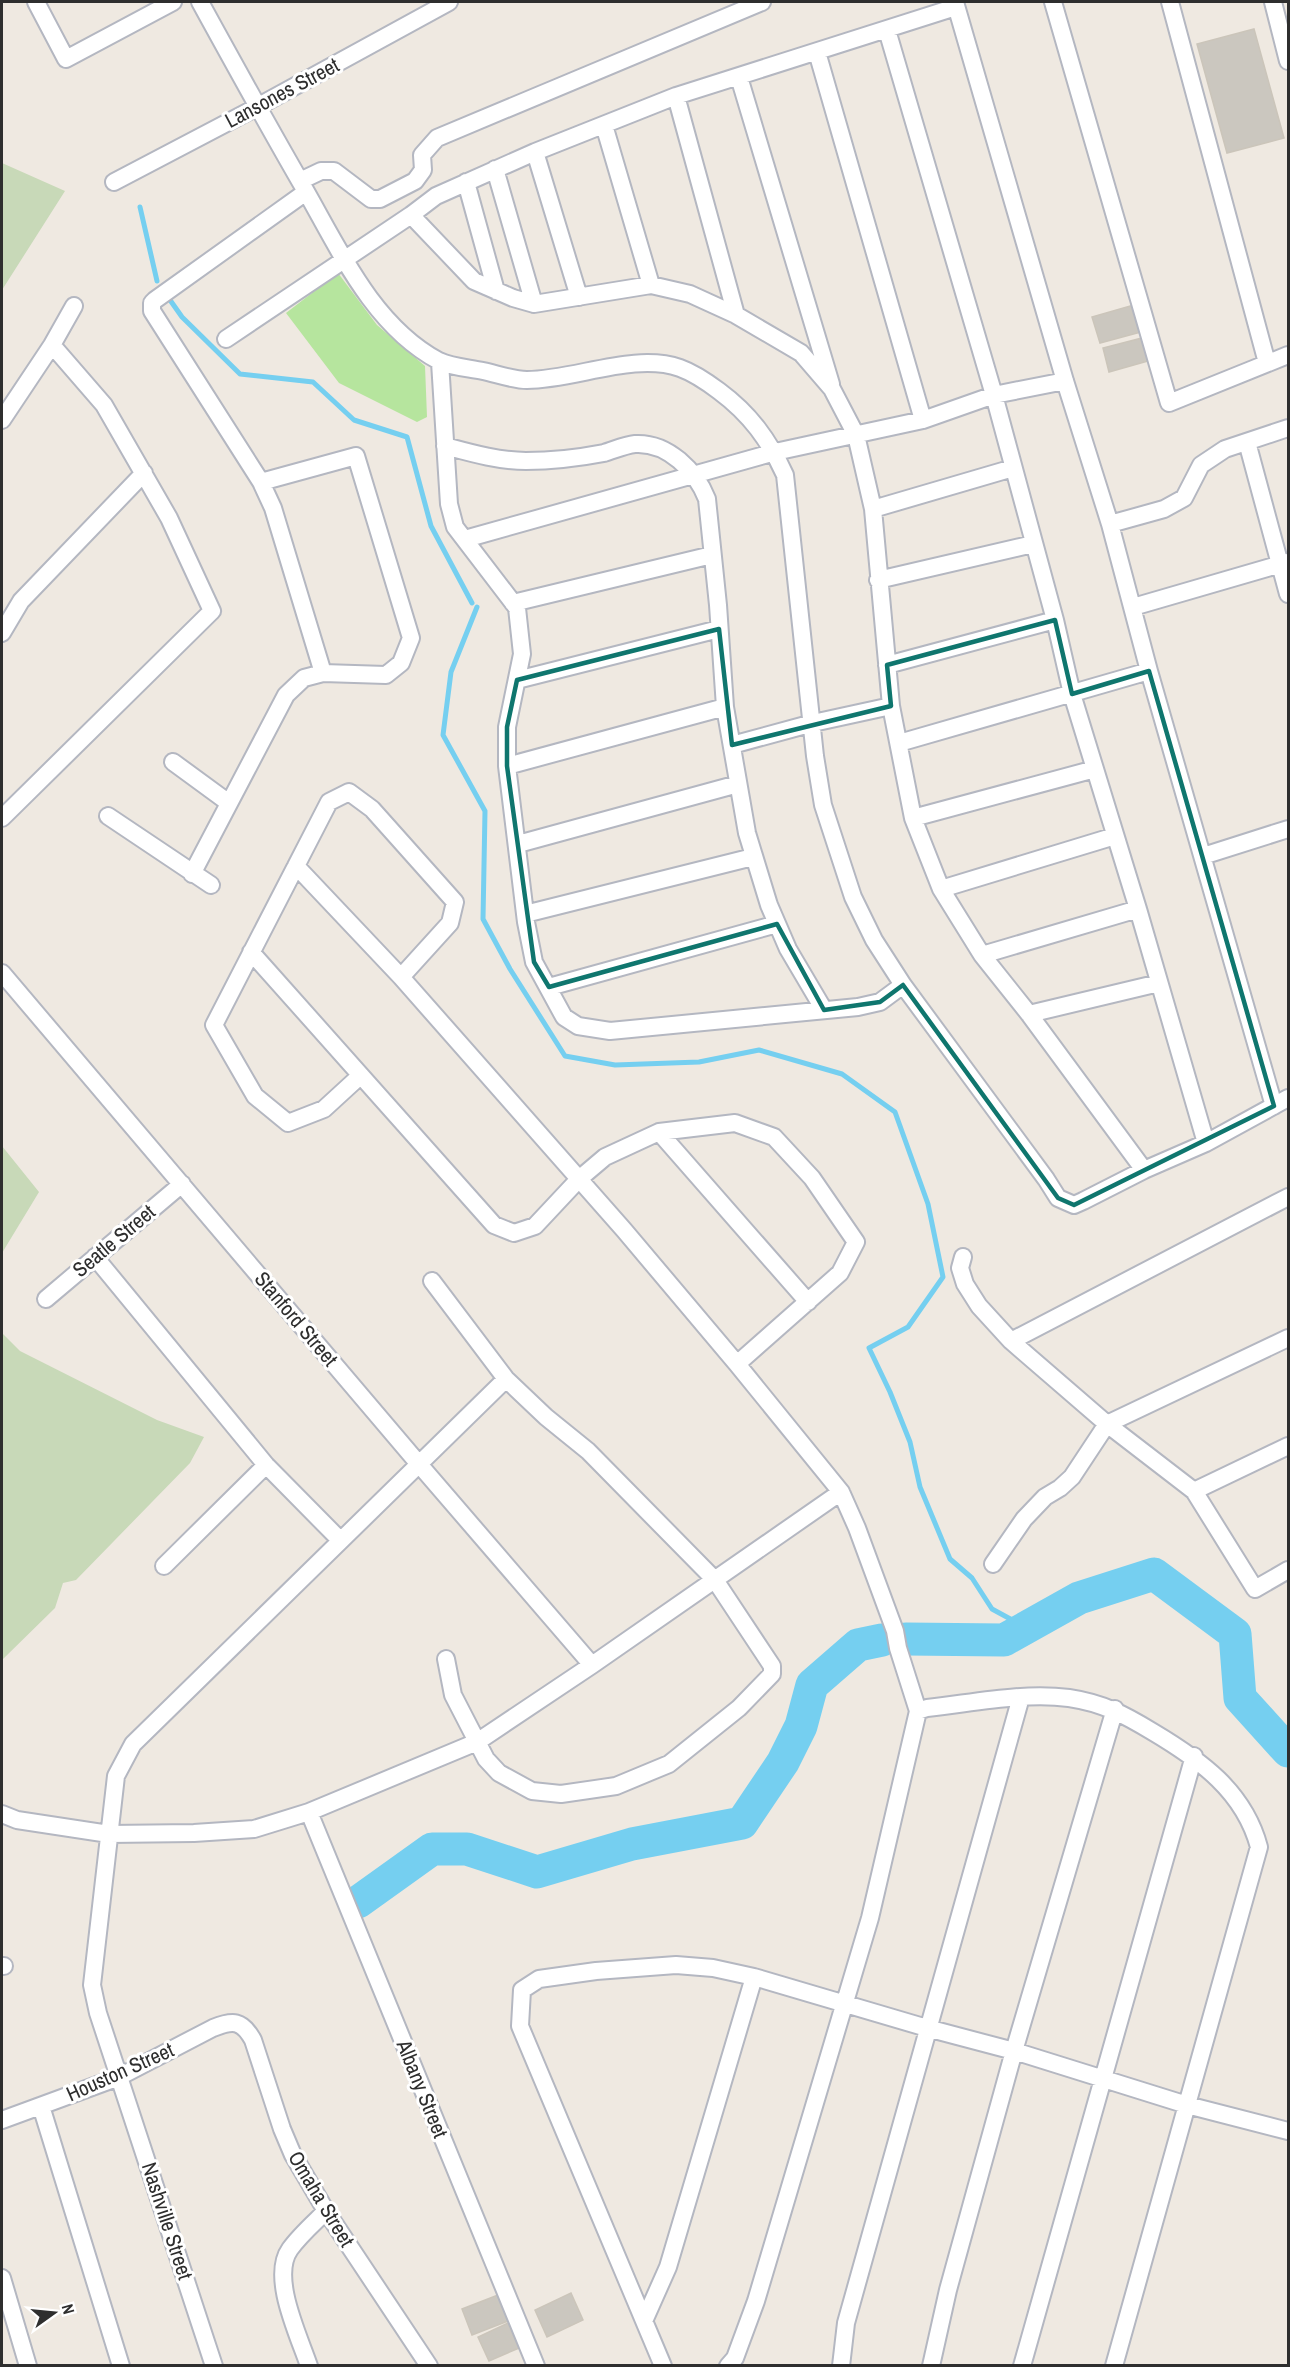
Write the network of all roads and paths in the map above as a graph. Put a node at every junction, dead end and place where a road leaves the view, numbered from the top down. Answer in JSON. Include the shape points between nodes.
{"nodes":[{"id":1,"x":36,"y":2,"type":"edge"},
{"id":2,"x":173,"y":2,"type":"edge"},
{"id":3,"x":200,"y":2,"type":"edge"},
{"id":4,"x":449,"y":2,"type":"edge"},
{"id":5,"x":762,"y":2,"type":"edge"},
{"id":6,"x":1053,"y":2,"type":"edge"},
{"id":7,"x":1170,"y":2,"type":"edge"},
{"id":8,"x":1273,"y":2,"type":"edge"},
{"id":9,"x":955,"y":4,"type":"edge"},
{"id":10,"x":887,"y":30,"type":"junction"},
{"id":11,"x":817,"y":52,"type":"junction"},
{"id":12,"x":1288,"y":62,"type":"edge"},
{"id":13,"x":739,"y":77,"type":"junction"},
{"id":14,"x":676,"y":96,"type":"junction"},
{"id":15,"x":257,"y":107,"type":"junction"},
{"id":16,"x":604,"y":125,"type":"junction"},
{"id":17,"x":535,"y":152,"type":"junction"},
{"id":18,"x":495,"y":169,"type":"junction"},
{"id":19,"x":114,"y":182,"type":"dead end"},
{"id":20,"x":466,"y":182,"type":"junction"},
{"id":21,"x":303,"y":187,"type":"junction"},
{"id":22,"x":411,"y":215,"type":"junction"},
{"id":23,"x":344,"y":258,"type":"junction"},
{"id":24,"x":651,"y":285,"type":"junction"},
{"id":25,"x":496,"y":291,"type":"junction"},
{"id":26,"x":579,"y":297,"type":"junction"},
{"id":27,"x":534,"y":304,"type":"junction"},
{"id":28,"x":74,"y":306,"type":"dead end"},
{"id":29,"x":736,"y":315,"type":"junction"},
{"id":30,"x":226,"y":339,"type":"dead end"},
{"id":31,"x":52,"y":345,"type":"junction"},
{"id":32,"x":1288,"y":354,"type":"edge"},
{"id":33,"x":440,"y":362,"type":"junction"},
{"id":34,"x":1267,"y":363,"type":"junction"},
{"id":35,"x":1065,"y":381,"type":"junction"},
{"id":36,"x":832,"y":389,"type":"junction"},
{"id":37,"x":994,"y":395,"type":"junction"},
{"id":38,"x":2,"y":420,"type":"edge"},
{"id":39,"x":923,"y":420,"type":"junction"},
{"id":40,"x":1288,"y":428,"type":"edge"},
{"id":41,"x":855,"y":435,"type":"junction"},
{"id":42,"x":1247,"y":442,"type":"junction"},
{"id":43,"x":446,"y":446,"type":"junction"},
{"id":44,"x":775,"y":452,"type":"junction"},
{"id":45,"x":1013,"y":468,"type":"junction"},
{"id":46,"x":144,"y":473,"type":"junction"},
{"id":47,"x":694,"y":475,"type":"junction"},
{"id":48,"x":261,"y":483,"type":"junction"},
{"id":49,"x":873,"y":509,"type":"junction"},
{"id":50,"x":1110,"y":524,"type":"junction"},
{"id":51,"x":465,"y":539,"type":"junction"},
{"id":52,"x":1033,"y":544,"type":"junction"},
{"id":53,"x":712,"y":555,"type":"junction"},
{"id":54,"x":1284,"y":564,"type":"edge"},
{"id":55,"x":878,"y":580,"type":"junction"},
{"id":56,"x":1288,"y":594,"type":"edge"},
{"id":57,"x":513,"y":603,"type":"junction"},
{"id":58,"x":1134,"y":607,"type":"junction"},
{"id":59,"x":1055,"y":620,"type":"junction"},
{"id":60,"x":719,"y":629,"type":"junction"},
{"id":61,"x":2,"y":633,"type":"edge"},
{"id":62,"x":887,"y":665,"type":"junction"},
{"id":63,"x":1149,"y":671,"type":"junction"},
{"id":64,"x":323,"y":673,"type":"junction"},
{"id":65,"x":517,"y":680,"type":"junction"},
{"id":66,"x":1072,"y":694,"type":"junction"},
{"id":67,"x":891,"y":706,"type":"junction"},
{"id":68,"x":725,"y":707,"type":"junction"},
{"id":69,"x":813,"y":723,"type":"junction"},
{"id":70,"x":899,"y":743,"type":"junction"},
{"id":71,"x":732,"y":745,"type":"junction"},
{"id":72,"x":173,"y":762,"type":"dead end"},
{"id":73,"x":507,"y":766,"type":"junction"},
{"id":74,"x":1095,"y":769,"type":"junction"},
{"id":75,"x":738,"y":784,"type":"junction"},
{"id":76,"x":229,"y":803,"type":"junction"},
{"id":77,"x":108,"y":816,"type":"dead end"},
{"id":78,"x":2,"y":818,"type":"edge"},
{"id":79,"x":912,"y":818,"type":"junction"},
{"id":80,"x":1288,"y":829,"type":"edge"},
{"id":81,"x":1115,"y":836,"type":"junction"},
{"id":82,"x":518,"y":844,"type":"junction"},
{"id":83,"x":1203,"y":856,"type":"junction"},
{"id":84,"x":753,"y":857,"type":"junction"},
{"id":85,"x":296,"y":866,"type":"junction"},
{"id":86,"x":192,"y":874,"type":"junction"},
{"id":87,"x":210,"y":885,"type":"dead end"},
{"id":88,"x":941,"y":889,"type":"junction"},
{"id":89,"x":1138,"y":909,"type":"junction"},
{"id":90,"x":525,"y":914,"type":"junction"},
{"id":91,"x":777,"y":924,"type":"junction"},
{"id":92,"x":251,"y":952,"type":"junction"},
{"id":93,"x":982,"y":956,"type":"junction"},
{"id":94,"x":2,"y":973,"type":"edge"},
{"id":95,"x":401,"y":977,"type":"junction"},
{"id":96,"x":1159,"y":983,"type":"junction"},
{"id":97,"x":903,"y":985,"type":"junction"},
{"id":98,"x":549,"y":987,"type":"junction"},
{"id":99,"x":824,"y":1010,"type":"junction"},
{"id":100,"x":1029,"y":1014,"type":"junction"},
{"id":101,"x":360,"y":1076,"type":"junction"},
{"id":102,"x":1281,"y":1102,"type":"edge"},
{"id":103,"x":659,"y":1132,"type":"junction"},
{"id":104,"x":1206,"y":1143,"type":"junction"},
{"id":105,"x":1144,"y":1170,"type":"junction"},
{"id":106,"x":579,"y":1179,"type":"junction"},
{"id":107,"x":182,"y":1184,"type":"junction"},
{"id":108,"x":1288,"y":1197,"type":"edge"},
{"id":109,"x":95,"y":1257,"type":"junction"},
{"id":110,"x":963,"y":1257,"type":"dead end"},
{"id":111,"x":432,"y":1281,"type":"dead end"},
{"id":112,"x":46,"y":1299,"type":"dead end"},
{"id":113,"x":808,"y":1302,"type":"junction"},
{"id":114,"x":1288,"y":1338,"type":"edge"},
{"id":115,"x":1011,"y":1341,"type":"junction"},
{"id":116,"x":737,"y":1364,"type":"junction"},
{"id":117,"x":506,"y":1379,"type":"junction"},
{"id":118,"x":1107,"y":1424,"type":"junction"},
{"id":119,"x":1288,"y":1446,"type":"edge"},
{"id":120,"x":418,"y":1463,"type":"junction"},
{"id":121,"x":266,"y":1465,"type":"junction"},
{"id":122,"x":1194,"y":1491,"type":"junction"},
{"id":123,"x":841,"y":1492,"type":"junction"},
{"id":124,"x":340,"y":1540,"type":"junction"},
{"id":125,"x":993,"y":1564,"type":"dead end"},
{"id":126,"x":164,"y":1566,"type":"dead end"},
{"id":127,"x":1288,"y":1570,"type":"edge"},
{"id":128,"x":715,"y":1580,"type":"junction"},
{"id":129,"x":446,"y":1659,"type":"dead end"},
{"id":130,"x":592,"y":1665,"type":"junction"},
{"id":131,"x":1021,"y":1697,"type":"junction"},
{"id":132,"x":1115,"y":1709,"type":"junction"},
{"id":133,"x":918,"y":1711,"type":"junction"},
{"id":134,"x":477,"y":1742,"type":"junction"},
{"id":135,"x":1194,"y":1756,"type":"junction"},
{"id":136,"x":309,"y":1812,"type":"junction"},
{"id":137,"x":2,"y":1814,"type":"edge"},
{"id":138,"x":110,"y":1834,"type":"junction"},
{"id":139,"x":754,"y":1977,"type":"junction"},
{"id":140,"x":844,"y":2002,"type":"junction"},
{"id":141,"x":236,"y":2022,"type":"joint"},
{"id":142,"x":927,"y":2028,"type":"junction"},
{"id":143,"x":1014,"y":2051,"type":"junction"},
{"id":144,"x":119,"y":2077,"type":"junction"},
{"id":145,"x":1103,"y":2078,"type":"junction"},
{"id":146,"x":1187,"y":2105,"type":"junction"},
{"id":147,"x":41,"y":2106,"type":"junction"},
{"id":148,"x":2,"y":2121,"type":"edge"},
{"id":149,"x":1288,"y":2131,"type":"edge"},
{"id":150,"x":326,"y":2211,"type":"junction"},
{"id":151,"x":2,"y":2278,"type":"edge"},
{"id":152,"x":644,"y":2321,"type":"junction"},
{"id":153,"x":28,"y":2366,"type":"edge"},
{"id":154,"x":121,"y":2366,"type":"edge"},
{"id":155,"x":214,"y":2366,"type":"edge"},
{"id":156,"x":309,"y":2366,"type":"edge"},
{"id":157,"x":429,"y":2366,"type":"edge"},
{"id":158,"x":536,"y":2366,"type":"edge"},
{"id":159,"x":663,"y":2366,"type":"edge"},
{"id":160,"x":728,"y":2366,"type":"edge"},
{"id":161,"x":841,"y":2366,"type":"edge"},
{"id":162,"x":931,"y":2366,"type":"edge"},
{"id":163,"x":1022,"y":2366,"type":"edge"},
{"id":164,"x":1114,"y":2366,"type":"edge"}],
"edges":[{"from":1,"to":2,"type":"street","via":[[66,59]]},
{"from":3,"to":15,"type":"street"},
{"from":4,"to":15,"type":"street","name":"Lansones Street"},
{"from":5,"to":21,"type":"street","via":[[437,138],[422,155],[423,170],[415,181],[380,199],[371,199],[334,171],[321,171]]},
{"from":6,"to":34,"type":"street","via":[[1169,403]]},
{"from":7,"to":34,"type":"street"},
{"from":8,"to":12,"type":"street"},
{"from":9,"to":10,"type":"street"},
{"from":9,"to":35,"type":"street"},
{"from":10,"to":11,"type":"street"},
{"from":10,"to":37,"type":"street"},
{"from":11,"to":13,"type":"street"},
{"from":11,"to":39,"type":"street"},
{"from":13,"to":14,"type":"street"},
{"from":13,"to":36,"type":"street"},
{"from":14,"to":16,"type":"street"},
{"from":14,"to":29,"type":"street"},
{"from":15,"to":19,"type":"street","name":"Lansones Street"},
{"from":15,"to":21,"type":"street"},
{"from":16,"to":17,"type":"street"},
{"from":16,"to":24,"type":"street"},
{"from":17,"to":18,"type":"street"},
{"from":17,"to":26,"type":"street"},
{"from":18,"to":20,"type":"street"},
{"from":18,"to":27,"type":"street"},
{"from":20,"to":22,"type":"street","via":[[435,196]]},
{"from":20,"to":25,"type":"street"},
{"from":21,"to":23,"type":"street"},
{"from":21,"to":48,"type":"street","via":[[152,303],[152,311]]},
{"from":22,"to":23,"type":"street"},
{"from":22,"to":25,"type":"street","via":[[474,281]]},
{"from":23,"to":30,"type":"street"},
{"from":23,"to":33,"type":"street","via":[[394,327]]},
{"from":24,"to":26,"type":"street"},
{"from":24,"to":29,"type":"street","via":[[690,294]]},
{"from":25,"to":27,"type":"street"},
{"from":26,"to":27,"type":"street"},
{"from":28,"to":31,"type":"street"},
{"from":29,"to":36,"type":"street","via":[[801,353]]},
{"from":31,"to":38,"type":"street"},
{"from":31,"to":46,"type":"street","via":[[104,405]]},
{"from":32,"to":34,"type":"street"},
{"from":33,"to":43,"type":"street"},
{"from":33,"to":44,"type":"street","via":[[526,380],[634,364],[679,368],[699,377],[739,406]]},
{"from":35,"to":37,"type":"street"},
{"from":35,"to":50,"type":"street"},
{"from":36,"to":41,"type":"street"},
{"from":37,"to":39,"type":"street"},
{"from":37,"to":45,"type":"street"},
{"from":39,"to":41,"type":"street"},
{"from":40,"to":42,"type":"street"},
{"from":41,"to":44,"type":"street"},
{"from":41,"to":49,"type":"street"},
{"from":42,"to":50,"type":"street","via":[[1225,449],[1201,465],[1184,498],[1164,509]]},
{"from":42,"to":54,"type":"street"},
{"from":43,"to":47,"type":"street","via":[[524,462],[584,457],[635,444],[658,448],[678,459]]},
{"from":43,"to":51,"type":"street","via":[[449,504],[455,527]]},
{"from":44,"to":47,"type":"street"},
{"from":44,"to":69,"type":"street","via":[[785,475]]},
{"from":45,"to":49,"type":"street"},
{"from":45,"to":52,"type":"street"},
{"from":46,"to":61,"type":"street","via":[[21,601]]},
{"from":46,"to":78,"type":"street","via":[[212,611]]},
{"from":47,"to":51,"type":"street"},
{"from":47,"to":53,"type":"street","via":[[707,499]]},
{"from":48,"to":64,"type":"street","via":[[273,508]]},
{"from":48,"to":64,"type":"street","via":[[356,456],[411,638],[400,663],[386,675]]},
{"from":49,"to":55,"type":"street"},
{"from":50,"to":58,"type":"street"},
{"from":51,"to":57,"type":"street"},
{"from":52,"to":55,"type":"street"},
{"from":52,"to":59,"type":"street"},
{"from":53,"to":57,"type":"street"},
{"from":53,"to":60,"type":"street"},
{"from":54,"to":56,"type":"street"},
{"from":54,"to":58,"type":"street"},
{"from":55,"to":62,"type":"street"},
{"from":57,"to":65,"type":"street","via":[[517,608],[522,654]]},
{"from":58,"to":63,"type":"street"},
{"from":59,"to":62,"type":"street"},
{"from":59,"to":66,"type":"street"},
{"from":60,"to":65,"type":"street"},
{"from":60,"to":68,"type":"street"},
{"from":62,"to":67,"type":"street"},
{"from":63,"to":66,"type":"street"},
{"from":63,"to":83,"type":"street"},
{"from":64,"to":76,"type":"street","via":[[304,678],[286,695]]},
{"from":65,"to":73,"type":"street","via":[[507,727]]},
{"from":66,"to":70,"type":"street"},
{"from":66,"to":74,"type":"street"},
{"from":67,"to":69,"type":"street"},
{"from":67,"to":70,"type":"street"},
{"from":68,"to":71,"type":"street"},
{"from":68,"to":73,"type":"street"},
{"from":69,"to":71,"type":"street"},
{"from":69,"to":97,"type":"street","via":[[823,805],[850,889],[874,940]]},
{"from":70,"to":79,"type":"street"},
{"from":71,"to":75,"type":"street"},
{"from":72,"to":76,"type":"street"},
{"from":73,"to":82,"type":"street"},
{"from":74,"to":79,"type":"street"},
{"from":74,"to":81,"type":"street"},
{"from":75,"to":82,"type":"street"},
{"from":75,"to":84,"type":"street"},
{"from":76,"to":86,"type":"street"},
{"from":77,"to":86,"type":"street"},
{"from":79,"to":88,"type":"street"},
{"from":80,"to":83,"type":"street"},
{"from":81,"to":88,"type":"street"},
{"from":81,"to":89,"type":"street"},
{"from":82,"to":90,"type":"street"},
{"from":83,"to":102,"type":"street"},
{"from":84,"to":90,"type":"street"},
{"from":84,"to":91,"type":"street"},
{"from":85,"to":92,"type":"street"},
{"from":85,"to":95,"type":"street"},
{"from":85,"to":95,"type":"street","via":[[329,802],[349,792],[372,809],[455,902],[450,923]]},
{"from":86,"to":87,"type":"street"},
{"from":88,"to":93,"type":"street"},
{"from":89,"to":93,"type":"street"},
{"from":89,"to":96,"type":"street"},
{"from":90,"to":98,"type":"street","via":[[534,962]]},
{"from":91,"to":98,"type":"street"},
{"from":91,"to":99,"type":"street"},
{"from":92,"to":101,"type":"street"},
{"from":92,"to":101,"type":"street","via":[[214,1025],[255,1096],[288,1123],[324,1108]]},
{"from":93,"to":100,"type":"street"},
{"from":94,"to":107,"type":"street","name":"Stanford Street"},
{"from":95,"to":106,"type":"street"},
{"from":96,"to":100,"type":"street"},
{"from":96,"to":104,"type":"street"},
{"from":97,"to":99,"type":"street","via":[[880,1002]]},
{"from":97,"to":105,"type":"street","via":[[1058,1198],[1074,1205]]},
{"from":98,"to":99,"type":"street","via":[[564,1017],[578,1026],[610,1031]]},
{"from":100,"to":105,"type":"street"},
{"from":101,"to":106,"type":"street","via":[[494,1225],[514,1233],[535,1226]]},
{"from":102,"to":104,"type":"street"},
{"from":103,"to":106,"type":"street","via":[[605,1157]]},
{"from":103,"to":113,"type":"street"},
{"from":103,"to":113,"type":"street","via":[[735,1123],[774,1137],[812,1178],[856,1242],[840,1273]]},
{"from":104,"to":105,"type":"street"},
{"from":106,"to":116,"type":"street"},
{"from":107,"to":109,"type":"street","name":"Seatle Street"},
{"from":107,"to":120,"type":"street","name":"Stanford Street"},
{"from":108,"to":115,"type":"street"},
{"from":109,"to":112,"type":"street","name":"Seatle Street"},
{"from":109,"to":121,"type":"street"},
{"from":110,"to":115,"type":"street","via":[[960,1268],[971,1296]]},
{"from":111,"to":117,"type":"street"},
{"from":113,"to":116,"type":"street"},
{"from":114,"to":118,"type":"street"},
{"from":115,"to":118,"type":"street"},
{"from":116,"to":123,"type":"street"},
{"from":117,"to":120,"type":"street","name":"Nashville Street"},
{"from":117,"to":128,"type":"street","via":[[588,1451]]},
{"from":118,"to":122,"type":"street"},
{"from":118,"to":125,"type":"street","via":[[1072,1477],[1024,1519]]},
{"from":119,"to":122,"type":"street"},
{"from":120,"to":124,"type":"street","name":"Nashville Street"},
{"from":120,"to":130,"type":"street","name":"Stanford Street"},
{"from":121,"to":124,"type":"street"},
{"from":121,"to":126,"type":"street"},
{"from":122,"to":127,"type":"street","via":[[1255,1588]]},
{"from":123,"to":128,"type":"street"},
{"from":123,"to":133,"type":"street","via":[[895,1631]]},
{"from":124,"to":138,"type":"street","name":"Nashville Street","via":[[133,1744],[116,1776]]},
{"from":128,"to":130,"type":"street"},
{"from":128,"to":134,"type":"street","via":[[772,1665],[772,1674],[740,1708],[669,1764],[616,1786],[561,1794],[532,1791],[499,1773]]},
{"from":129,"to":134,"type":"street","via":[[453,1695]]},
{"from":130,"to":134,"type":"street"},
{"from":131,"to":132,"type":"street","via":[[1069,1698]]},
{"from":131,"to":133,"type":"street"},
{"from":131,"to":142,"type":"street"},
{"from":132,"to":135,"type":"street"},
{"from":132,"to":143,"type":"street"},
{"from":133,"to":140,"type":"street","via":[[870,1918]]},
{"from":134,"to":136,"type":"street"},
{"from":135,"to":145,"type":"street"},
{"from":135,"to":146,"type":"street","via":[[1228,1788],[1254,1828],[1259,1847]]},
{"from":136,"to":138,"type":"street","via":[[254,1829]]},
{"from":136,"to":158,"type":"street","name":"Albany Street"},
{"from":137,"to":138,"type":"street","via":[[17,1820]]},
{"from":138,"to":144,"type":"street","name":"Nashville Street","via":[[92,1985]]},
{"from":139,"to":140,"type":"street"},
{"from":139,"to":152,"type":"street","via":[[668,2267]]},
{"from":139,"to":152,"type":"street","via":[[676,1965],[539,1980],[522,1990],[520,2026]]},
{"from":140,"to":142,"type":"street"},
{"from":140,"to":160,"type":"street","via":[[756,2301],[735,2358]]},
{"from":141,"to":144,"type":"street","name":"Houston Street","via":[[213,2028]]},
{"from":141,"to":150,"type":"street","name":"Omaha Street","via":[[247,2029],[253,2040],[293,2155]]},
{"from":142,"to":143,"type":"street"},
{"from":142,"to":161,"type":"street","via":[[846,2324]]},
{"from":143,"to":145,"type":"street"},
{"from":143,"to":162,"type":"street"},
{"from":144,"to":147,"type":"street","name":"Houston Street"},
{"from":144,"to":155,"type":"street","name":"Nashville Street"},
{"from":145,"to":146,"type":"street"},
{"from":145,"to":163,"type":"street"},
{"from":146,"to":149,"type":"street"},
{"from":146,"to":164,"type":"street"},
{"from":147,"to":148,"type":"street","name":"Houston Street"},
{"from":147,"to":154,"type":"street"},
{"from":150,"to":156,"type":"street","via":[[290,2249],[283,2273],[288,2304]]},
{"from":150,"to":157,"type":"street","name":"Omaha Street"},
{"from":151,"to":153,"type":"street"},
{"from":152,"to":159,"type":"street"}]}
